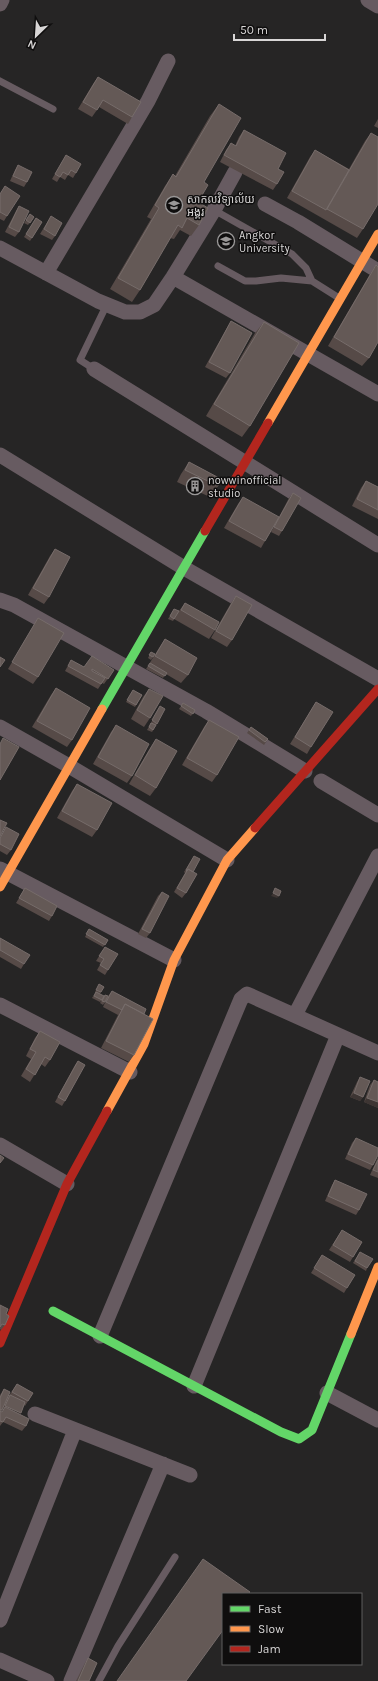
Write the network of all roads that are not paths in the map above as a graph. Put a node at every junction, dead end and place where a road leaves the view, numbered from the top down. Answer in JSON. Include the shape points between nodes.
{"nodes":[{"id":1,"x":2,"y":0,"type":"edge"},
{"id":2,"x":368,"y":0,"type":"edge"},
{"id":3,"x":0,"y":4,"type":"edge"},
{"id":4,"x":378,"y":6,"type":"edge"},
{"id":5,"x":168,"y":61,"type":"dead end"},
{"id":6,"x":0,"y":81,"type":"edge"},
{"id":7,"x":53,"y":109,"type":"dead end"},
{"id":8,"x":235,"y":172,"type":"dead end"},
{"id":9,"x":265,"y":204,"type":"dead end"},
{"id":10,"x":214,"y":210,"type":"junction"},
{"id":11,"x":378,"y":234,"type":"edge"},
{"id":12,"x":0,"y":248,"type":"edge"},
{"id":13,"x":363,"y":262,"type":"junction"},
{"id":14,"x":218,"y":266,"type":"dead end"},
{"id":15,"x":378,"y":270,"type":"edge"},
{"id":16,"x":46,"y":273,"type":"junction"},
{"id":17,"x":173,"y":277,"type":"junction"},
{"id":18,"x":312,"y":281,"type":"junction"},
{"id":19,"x":341,"y":299,"type":"junction"},
{"id":20,"x":108,"y":304,"type":"junction"},
{"id":21,"x":307,"y":354,"type":"junction"},
{"id":22,"x":94,"y":369,"type":"joint"},
{"id":23,"x":378,"y":394,"type":"edge"},
{"id":24,"x":0,"y":455,"type":"edge"},
{"id":25,"x":245,"y":464,"type":"junction"},
{"id":26,"x":378,"y":545,"type":"edge"},
{"id":27,"x":184,"y":568,"type":"junction"},
{"id":28,"x":0,"y":600,"type":"edge"},
{"id":29,"x":126,"y":666,"type":"junction"},
{"id":30,"x":378,"y":679,"type":"edge"},
{"id":31,"x":378,"y":689,"type":"edge"},
{"id":32,"x":0,"y":727,"type":"edge"},
{"id":33,"x":70,"y":766,"type":"junction"},
{"id":34,"x":305,"y":771,"type":"junction"},
{"id":35,"x":321,"y":781,"type":"dead end"},
{"id":36,"x":378,"y":815,"type":"edge"},
{"id":37,"x":378,"y":856,"type":"edge"},
{"id":38,"x":227,"y":860,"type":"junction"},
{"id":39,"x":4,"y":871,"type":"edge"},
{"id":40,"x":0,"y":887,"type":"edge"},
{"id":41,"x":174,"y":960,"type":"junction"},
{"id":42,"x":0,"y":1005,"type":"edge"},
{"id":43,"x":295,"y":1015,"type":"junction"},
{"id":44,"x":338,"y":1035,"type":"junction"},
{"id":45,"x":378,"y":1053,"type":"edge"},
{"id":46,"x":130,"y":1072,"type":"junction"},
{"id":47,"x":0,"y":1145,"type":"edge"},
{"id":48,"x":67,"y":1184,"type":"junction"},
{"id":49,"x":378,"y":1267,"type":"edge"},
{"id":50,"x":53,"y":1311,"type":"dead end"},
{"id":51,"x":100,"y":1336,"type":"junction"},
{"id":52,"x":0,"y":1343,"type":"edge"},
{"id":53,"x":194,"y":1386,"type":"junction"},
{"id":54,"x":327,"y":1393,"type":"junction"},
{"id":55,"x":35,"y":1414,"type":"dead end"},
{"id":56,"x":378,"y":1420,"type":"edge"},
{"id":57,"x":75,"y":1430,"type":"junction"},
{"id":58,"x":163,"y":1464,"type":"junction"},
{"id":59,"x":190,"y":1474,"type":"dead end"},
{"id":60,"x":175,"y":1557,"type":"dead end"},
{"id":61,"x":0,"y":1620,"type":"edge"},
{"id":62,"x":0,"y":1660,"type":"edge"},
{"id":63,"x":47,"y":1681,"type":"edge"},
{"id":64,"x":71,"y":1681,"type":"edge"},
{"id":65,"x":98,"y":1681,"type":"edge"}],
"edges":[{"from":1,"to":3,"type":"street"},
{"from":2,"to":4,"type":"street"},
{"from":5,"to":16,"type":"street","via":[[148,101]]},
{"from":6,"to":7,"type":"lane"},
{"from":8,"to":10,"type":"street"},
{"from":9,"to":13,"type":"street"},
{"from":10,"to":17,"type":"street"},
{"from":10,"to":18,"type":"lane","via":[[292,254],[306,268]]},
{"from":11,"to":13,"type":"street"},
{"from":12,"to":16,"type":"street"},
{"from":13,"to":15,"type":"street"},
{"from":13,"to":19,"type":"street"},
{"from":14,"to":18,"type":"lane","via":[[245,281],[281,278]]},
{"from":16,"to":20,"type":"street"},
{"from":17,"to":20,"type":"street","via":[[154,305],[140,312],[125,312]]},
{"from":17,"to":21,"type":"street"},
{"from":18,"to":19,"type":"lane"},
{"from":19,"to":21,"type":"street"},
{"from":20,"to":22,"type":"lane","via":[[80,360]]},
{"from":21,"to":23,"type":"street"},
{"from":21,"to":25,"type":"street"},
{"from":22,"to":25,"type":"street"},
{"from":24,"to":27,"type":"street"},
{"from":25,"to":26,"type":"street"},
{"from":25,"to":27,"type":"street"},
{"from":27,"to":29,"type":"street"},
{"from":27,"to":30,"type":"street"},
{"from":28,"to":29,"type":"street","via":[[14,605]]},
{"from":29,"to":33,"type":"street"},
{"from":29,"to":34,"type":"street"},
{"from":31,"to":34,"type":"street"},
{"from":32,"to":33,"type":"street"},
{"from":33,"to":38,"type":"street"},
{"from":33,"to":39,"type":"street"},
{"from":34,"to":38,"type":"street"},
{"from":35,"to":36,"type":"street"},
{"from":37,"to":43,"type":"street"},
{"from":38,"to":41,"type":"street"},
{"from":39,"to":40,"type":"street"},
{"from":39,"to":41,"type":"street"},
{"from":41,"to":46,"type":"street","via":[[144,1044]]},
{"from":42,"to":46,"type":"street"},
{"from":43,"to":44,"type":"street"},
{"from":43,"to":51,"type":"street","via":[[247,994],[241,998]]},
{"from":44,"to":45,"type":"street"},
{"from":44,"to":53,"type":"street"},
{"from":46,"to":48,"type":"street"},
{"from":47,"to":48,"type":"street"},
{"from":48,"to":52,"type":"street"},
{"from":49,"to":54,"type":"street"},
{"from":50,"to":51,"type":"street"},
{"from":51,"to":53,"type":"street"},
{"from":53,"to":54,"type":"street","via":[[280,1432],[299,1439],[312,1430]]},
{"from":54,"to":56,"type":"street"},
{"from":55,"to":57,"type":"street"},
{"from":57,"to":58,"type":"street"},
{"from":57,"to":61,"type":"street"},
{"from":58,"to":59,"type":"street"},
{"from":58,"to":64,"type":"street"},
{"from":60,"to":65,"type":"lane"},
{"from":62,"to":63,"type":"street"}]}
